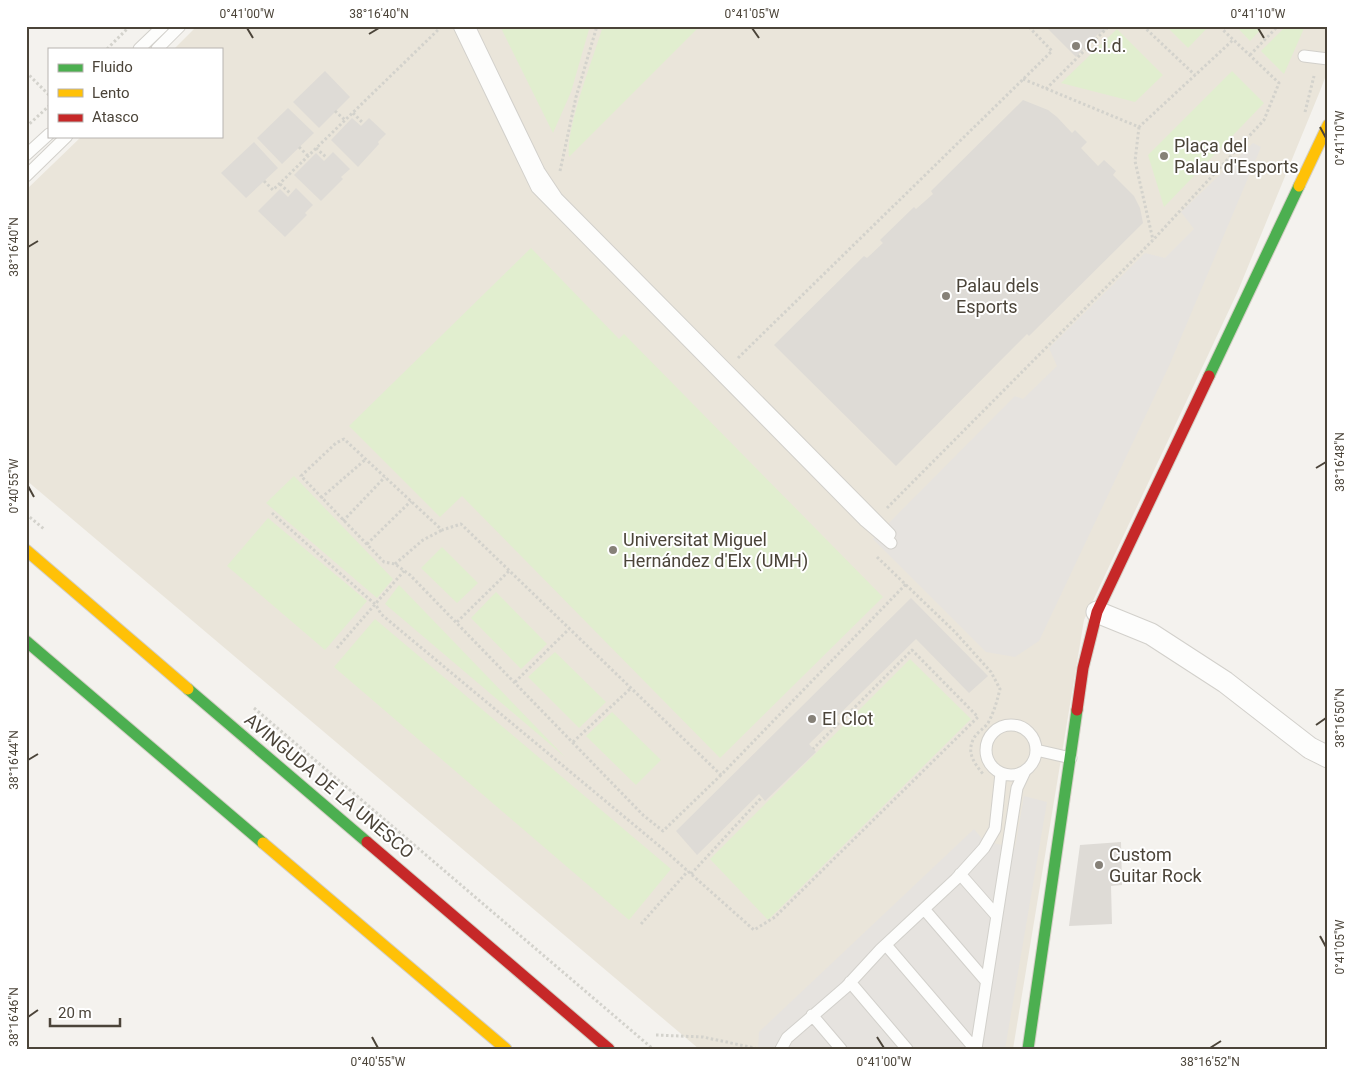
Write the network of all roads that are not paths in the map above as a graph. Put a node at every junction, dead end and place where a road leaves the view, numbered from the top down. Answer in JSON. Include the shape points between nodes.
{"nodes":[{"id":1,"x":163,"y":26,"type":"edge"},
{"id":2,"x":180,"y":26,"type":"edge"},
{"id":3,"x":459,"y":26,"type":"edge"},
{"id":4,"x":469,"y":26,"type":"edge"},
{"id":5,"x":140,"y":48,"type":"edge"},
{"id":6,"x":158,"y":48,"type":"edge"},
{"id":7,"x":1304,"y":56,"type":"dead end"},
{"id":8,"x":1328,"y":58,"type":"edge"},
{"id":9,"x":1328,"y":125,"type":"edge"},
{"id":10,"x":48,"y":135,"type":"edge"},
{"id":11,"x":65,"y":138,"type":"edge"},
{"id":12,"x":26,"y":155,"type":"edge"},
{"id":13,"x":26,"y":176,"type":"edge"},
{"id":14,"x":26,"y":550,"type":"edge"},
{"id":15,"x":1097,"y":612,"type":"junction"},
{"id":16,"x":26,"y":641,"type":"edge"},
{"id":17,"x":1036,"y":750,"type":"junction"},
{"id":18,"x":1328,"y":757,"type":"edge"},
{"id":19,"x":1071,"y":758,"type":"junction"},
{"id":20,"x":1025,"y":771,"type":"junction"},
{"id":21,"x":1001,"y":773,"type":"junction"},
{"id":22,"x":960,"y":874,"type":"junction"},
{"id":23,"x":924,"y":910,"type":"junction"},
{"id":24,"x":996,"y":915,"type":"junction"},
{"id":25,"x":886,"y":945,"type":"junction"},
{"id":26,"x":986,"y":981,"type":"junction"},
{"id":27,"x":850,"y":982,"type":"junction"},
{"id":28,"x":812,"y":1015,"type":"junction"},
{"id":29,"x":506,"y":1049,"type":"edge"},
{"id":30,"x":609,"y":1049,"type":"edge"},
{"id":31,"x":781,"y":1049,"type":"edge"},
{"id":32,"x":841,"y":1049,"type":"edge"},
{"id":33,"x":907,"y":1049,"type":"edge"},
{"id":34,"x":976,"y":1049,"type":"edge"},
{"id":35,"x":1028,"y":1049,"type":"edge"}],
"edges":[{"from":1,"to":5,"type":"lane"},
{"from":2,"to":6,"type":"lane"},
{"from":3,"to":4,"type":"lane","via":[[537,188],[686,341],[891,539],[558,198],[539,171]]},
{"from":7,"to":8,"type":"lane"},
{"from":9,"to":15,"type":"main road"},
{"from":10,"to":12,"type":"lane"},
{"from":11,"to":13,"type":"lane"},
{"from":14,"to":30,"type":"main road","name":"AVINGUDA DE LA UNESCO"},
{"from":15,"to":18,"type":"street","via":[[1151,634],[1225,682],[1310,748]]},
{"from":15,"to":19,"type":"main road","via":[[1083,668]]},
{"from":16,"to":29,"type":"main road"},
{"from":17,"to":19,"type":"lane"},
{"from":17,"to":20,"type":"lane","via":[[1033,762]]},
{"from":17,"to":21,"type":"lane","via":[[1034,739],[1027,730],[1008,724],[998,728],[986,746],[992,767]]},
{"from":19,"to":35,"type":"main road"},
{"from":20,"to":21,"type":"lane","via":[[1014,775]]},
{"from":20,"to":24,"type":"lane","via":[[1017,788]]},
{"from":21,"to":22,"type":"lane","via":[[996,830]]},
{"from":22,"to":23,"type":"lane"},
{"from":22,"to":24,"type":"lane"},
{"from":23,"to":25,"type":"lane"},
{"from":23,"to":26,"type":"lane"},
{"from":24,"to":26,"type":"lane"},
{"from":25,"to":27,"type":"lane"},
{"from":25,"to":34,"type":"lane"},
{"from":26,"to":34,"type":"lane"},
{"from":27,"to":28,"type":"lane"},
{"from":27,"to":33,"type":"lane"},
{"from":28,"to":31,"type":"lane"},
{"from":28,"to":32,"type":"lane"}]}
